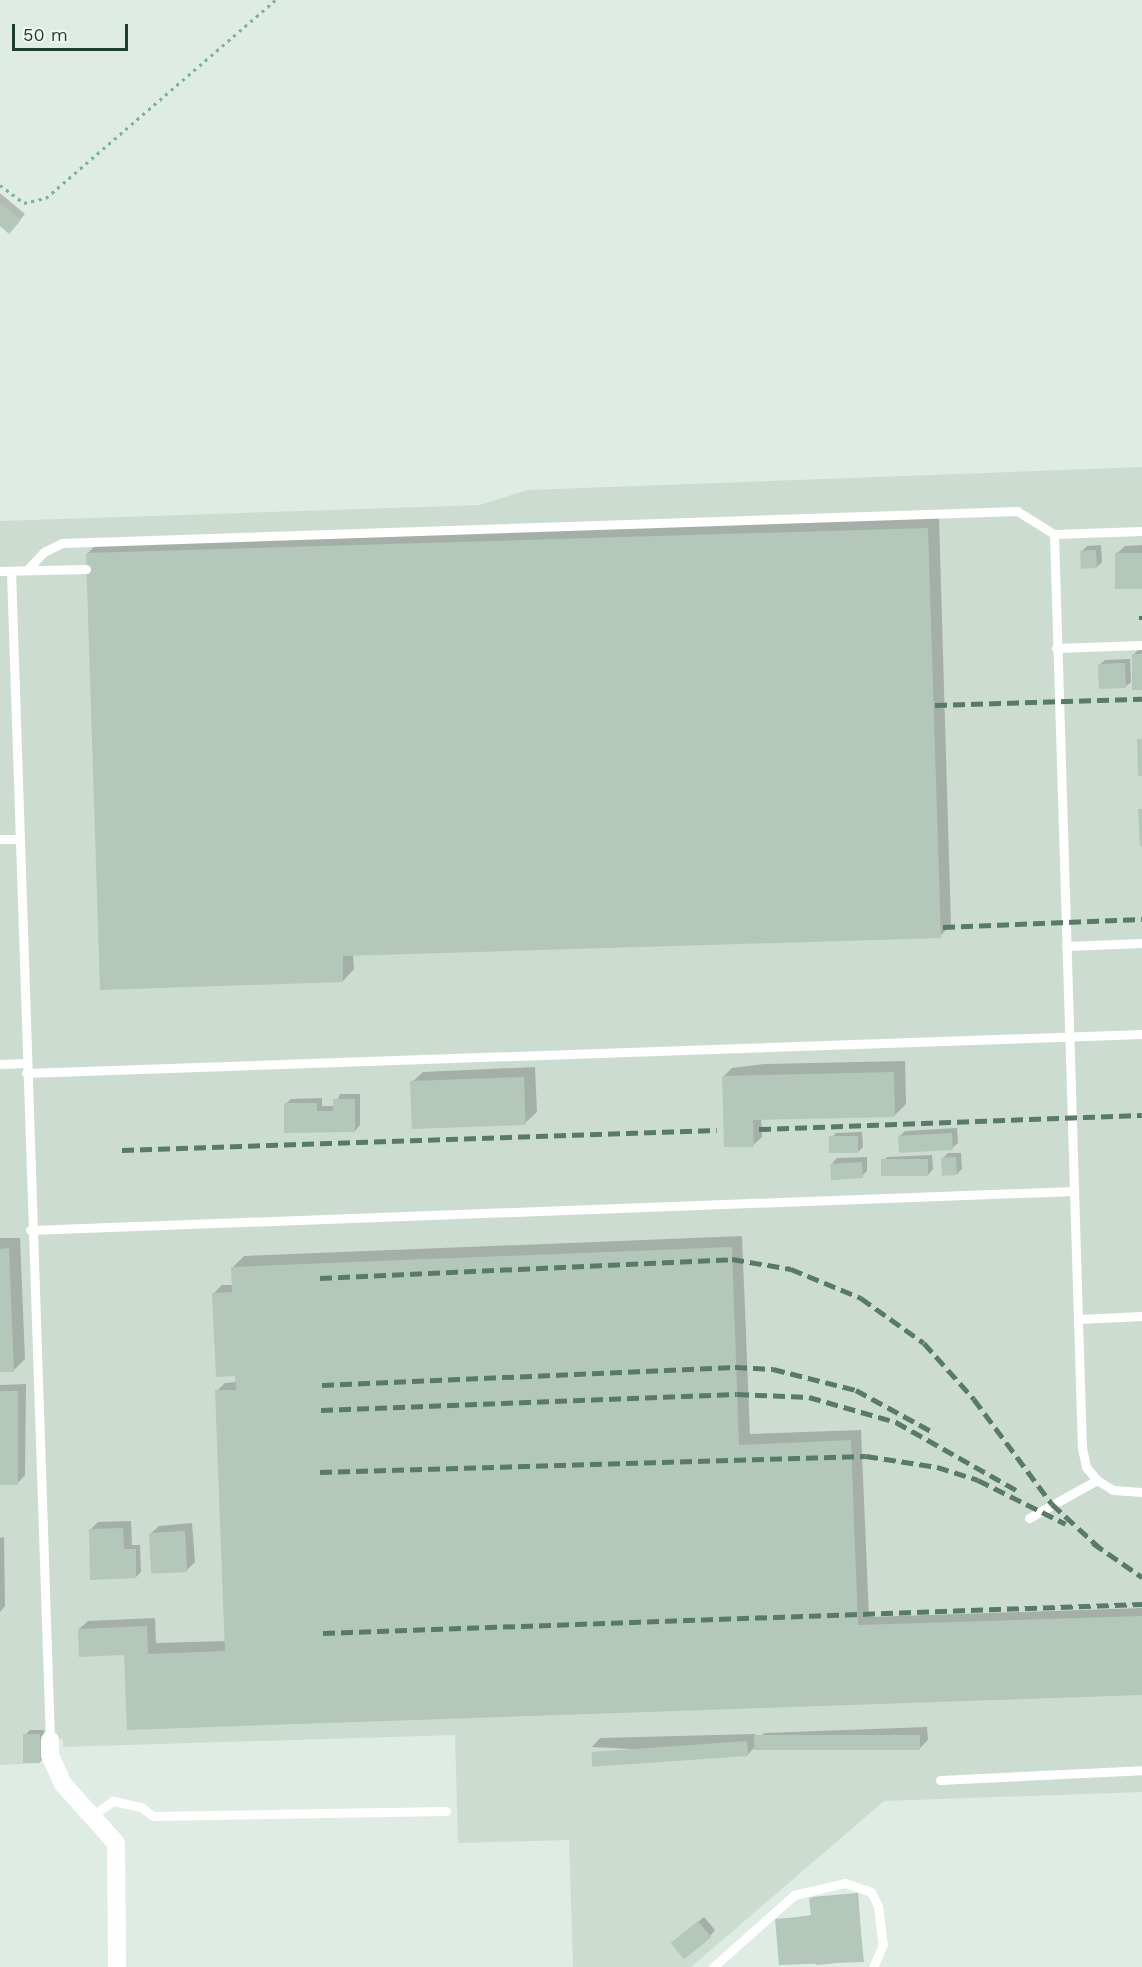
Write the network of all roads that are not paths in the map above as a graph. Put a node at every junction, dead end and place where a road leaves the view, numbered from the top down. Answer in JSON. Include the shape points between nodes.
{"nodes":[{"id":1,"x":1142,"y":531,"type":"edge"},
{"id":2,"x":1054,"y":534,"type":"junction"},
{"id":3,"x":86,"y":569,"type":"dead end"},
{"id":4,"x":27,"y":570,"type":"junction"},
{"id":5,"x":0,"y":571,"type":"edge"},
{"id":6,"x":11,"y":571,"type":"junction"},
{"id":7,"x":1142,"y":645,"type":"edge"},
{"id":8,"x":1056,"y":648,"type":"junction"},
{"id":9,"x":19,"y":838,"type":"junction"},
{"id":10,"x":0,"y":839,"type":"edge"},
{"id":11,"x":1142,"y":943,"type":"edge"},
{"id":12,"x":1066,"y":945,"type":"junction"},
{"id":13,"x":1142,"y":1034,"type":"edge"},
{"id":14,"x":1070,"y":1037,"type":"junction"},
{"id":15,"x":26,"y":1063,"type":"junction"},
{"id":16,"x":0,"y":1064,"type":"edge"},
{"id":17,"x":26,"y":1073,"type":"junction"},
{"id":18,"x":1074,"y":1191,"type":"junction"},
{"id":19,"x":30,"y":1230,"type":"junction"},
{"id":20,"x":1142,"y":1316,"type":"edge"},
{"id":21,"x":1078,"y":1319,"type":"junction"},
{"id":22,"x":1097,"y":1480,"type":"junction"},
{"id":23,"x":1142,"y":1492,"type":"edge"},
{"id":24,"x":1029,"y":1518,"type":"dead end"},
{"id":25,"x":50,"y":1740,"type":"joint"},
{"id":26,"x":1142,"y":1770,"type":"edge"},
{"id":27,"x":939,"y":1780,"type":"dead end"},
{"id":28,"x":446,"y":1811,"type":"dead end"},
{"id":29,"x":92,"y":1816,"type":"junction"},
{"id":30,"x":117,"y":1967,"type":"edge"},
{"id":31,"x":713,"y":1967,"type":"edge"},
{"id":32,"x":873,"y":1967,"type":"edge"}],
"edges":[{"from":1,"to":2,"type":"lane"},
{"from":2,"to":4,"type":"lane","via":[[1017,511],[62,543],[44,552]]},
{"from":2,"to":8,"type":"lane"},
{"from":3,"to":4,"type":"lane"},
{"from":4,"to":6,"type":"lane"},
{"from":5,"to":6,"type":"lane"},
{"from":6,"to":9,"type":"lane"},
{"from":7,"to":8,"type":"lane"},
{"from":8,"to":12,"type":"lane"},
{"from":9,"to":10,"type":"lane"},
{"from":9,"to":15,"type":"lane"},
{"from":11,"to":12,"type":"lane"},
{"from":12,"to":14,"type":"lane"},
{"from":13,"to":14,"type":"lane"},
{"from":14,"to":17,"type":"lane"},
{"from":14,"to":18,"type":"lane"},
{"from":15,"to":16,"type":"lane"},
{"from":15,"to":17,"type":"lane"},
{"from":17,"to":19,"type":"lane"},
{"from":18,"to":19,"type":"lane"},
{"from":18,"to":21,"type":"lane"},
{"from":19,"to":25,"type":"lane"},
{"from":20,"to":21,"type":"lane"},
{"from":21,"to":22,"type":"lane","via":[[1082,1448],[1086,1467]]},
{"from":22,"to":23,"type":"lane","via":[[1113,1490]]},
{"from":22,"to":24,"type":"lane"},
{"from":25,"to":29,"type":"street","via":[[50,1755],[63,1784]]},
{"from":26,"to":27,"type":"lane"},
{"from":28,"to":29,"type":"lane","via":[[153,1816],[141,1807],[113,1801]]},
{"from":29,"to":30,"type":"street","via":[[116,1843]]},
{"from":31,"to":32,"type":"lane","via":[[794,1895],[845,1883],[871,1892],[878,1905],[883,1944]]}]}
